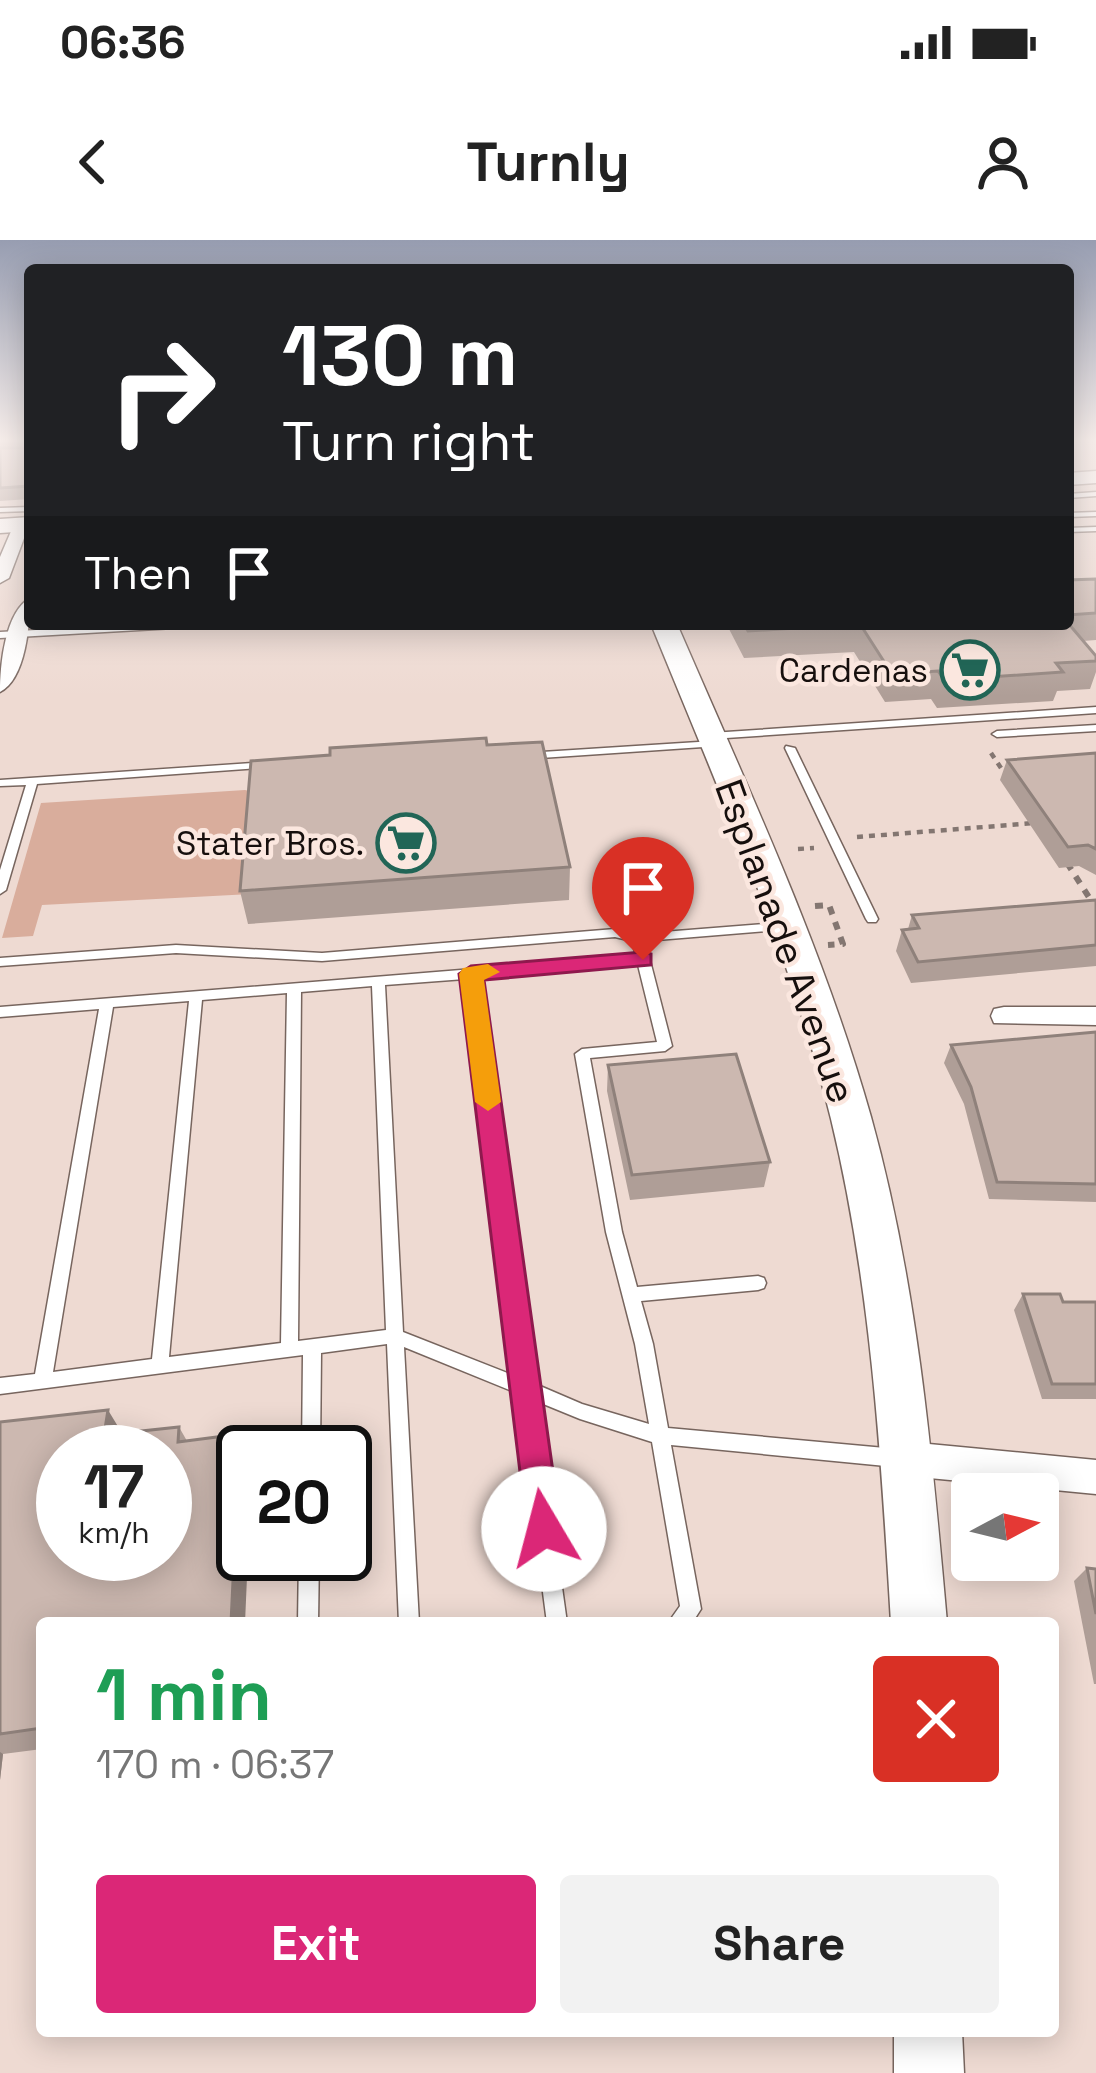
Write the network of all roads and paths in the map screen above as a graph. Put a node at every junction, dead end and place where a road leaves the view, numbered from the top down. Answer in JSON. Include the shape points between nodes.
{"nodes":[{"id":1,"x":18,"y":529,"type":"edge"},
{"id":2,"x":0,"y":578,"type":"edge"},
{"id":3,"x":70,"y":630,"type":"edge"},
{"id":4,"x":666,"y":630,"type":"edge"},
{"id":5,"x":9,"y":634,"type":"edge"},
{"id":6,"x":0,"y":686,"type":"edge"},
{"id":7,"x":1096,"y":710,"type":"edge"},
{"id":8,"x":1096,"y":728,"type":"edge"},
{"id":9,"x":997,"y":734,"type":"dead end"},
{"id":10,"x":712,"y":740,"type":"junction"},
{"id":11,"x":983,"y":742,"type":"dead end"},
{"id":12,"x":790,"y":748,"type":"dead end"},
{"id":13,"x":508,"y":758,"type":"edge"},
{"id":14,"x":280,"y":766,"type":"edge"},
{"id":15,"x":32,"y":780,"type":"junction"},
{"id":16,"x":0,"y":783,"type":"edge"},
{"id":17,"x":1016,"y":790,"type":"edge"},
{"id":18,"x":1027,"y":806,"type":"edge"},
{"id":19,"x":1048,"y":822,"type":"edge"},
{"id":20,"x":1038,"y":823,"type":"junction"},
{"id":21,"x":848,"y":838,"type":"dead end"},
{"id":22,"x":1062,"y":858,"type":"edge"},
{"id":23,"x":0,"y":890,"type":"edge"},
{"id":24,"x":1093,"y":902,"type":"edge"},
{"id":25,"x":829,"y":905,"type":"dead end"},
{"id":26,"x":872,"y":919,"type":"dead end"},
{"id":27,"x":788,"y":926,"type":"junction"},
{"id":28,"x":638,"y":938,"type":"junction"},
{"id":29,"x":843,"y":944,"type":"dead end"},
{"id":30,"x":643,"y":960,"type":"junction"},
{"id":31,"x":0,"y":962,"type":"edge"},
{"id":32,"x":471,"y":974,"type":"junction"},
{"id":33,"x":378,"y":981,"type":"junction"},
{"id":34,"x":294,"y":987,"type":"junction"},
{"id":35,"x":196,"y":996,"type":"junction"},
{"id":36,"x":106,"y":1003,"type":"junction"},
{"id":37,"x":0,"y":1012,"type":"edge"},
{"id":38,"x":1004,"y":1016,"type":"dead end"},
{"id":39,"x":1096,"y":1016,"type":"edge"},
{"id":40,"x":758,"y":1282,"type":"dead end"},
{"id":41,"x":631,"y":1295,"type":"junction"},
{"id":42,"x":395,"y":1336,"type":"junction"},
{"id":43,"x":312,"y":1345,"type":"junction"},
{"id":44,"x":289,"y":1348,"type":"junction"},
{"id":45,"x":160,"y":1364,"type":"junction"},
{"id":46,"x":43,"y":1380,"type":"junction"},
{"id":47,"x":0,"y":1386,"type":"edge"},
{"id":48,"x":525,"y":1388,"type":"junction"},
{"id":49,"x":311,"y":1425,"type":"edge"},
{"id":50,"x":657,"y":1435,"type":"junction"},
{"id":51,"x":908,"y":1459,"type":"junction"},
{"id":52,"x":1096,"y":1478,"type":"edge"},
{"id":53,"x":309,"y":1581,"type":"edge"},
{"id":54,"x":308,"y":1617,"type":"edge"},
{"id":55,"x":410,"y":1617,"type":"edge"},
{"id":56,"x":555,"y":1617,"type":"edge"},
{"id":57,"x":684,"y":1617,"type":"edge"},
{"id":58,"x":919,"y":1617,"type":"edge"},
{"id":59,"x":928,"y":2037,"type":"edge"},
{"id":60,"x":929,"y":2073,"type":"edge"}],
"edges":[{"from":1,"to":2,"type":"street"},
{"from":3,"to":5,"type":"lane"},
{"from":4,"to":10,"type":"main road","name":"Esplanade Avenue"},
{"from":5,"to":6,"type":"street"},
{"from":7,"to":10,"type":"lane"},
{"from":8,"to":9,"type":"lane"},
{"from":10,"to":13,"type":"lane"},
{"from":10,"to":27,"type":"main road","name":"Esplanade Avenue"},
{"from":11,"to":17,"type":"path"},
{"from":12,"to":26,"type":"lane"},
{"from":14,"to":15,"type":"lane"},
{"from":15,"to":16,"type":"lane"},
{"from":15,"to":23,"type":"lane"},
{"from":18,"to":20,"type":"path"},
{"from":19,"to":20,"type":"path"},
{"from":20,"to":21,"type":"path"},
{"from":22,"to":24,"type":"path"},
{"from":25,"to":29,"type":"path"},
{"from":27,"to":28,"type":"lane"},
{"from":27,"to":51,"type":"main road","name":"Esplanade Avenue","via":[[855,1137],[882,1262]]},
{"from":28,"to":30,"type":"lane"},
{"from":28,"to":31,"type":"lane","via":[[615,933],[322,957],[176,949]]},
{"from":30,"to":32,"type":"lane"},
{"from":30,"to":41,"type":"lane","via":[[665,1046],[582,1054]]},
{"from":32,"to":33,"type":"lane"},
{"from":32,"to":48,"type":"lane"},
{"from":33,"to":34,"type":"lane"},
{"from":33,"to":42,"type":"lane"},
{"from":34,"to":35,"type":"lane"},
{"from":34,"to":44,"type":"lane"},
{"from":35,"to":36,"type":"lane"},
{"from":35,"to":45,"type":"lane"},
{"from":36,"to":37,"type":"lane"},
{"from":36,"to":46,"type":"lane"},
{"from":38,"to":39,"type":"street"},
{"from":40,"to":41,"type":"lane"},
{"from":41,"to":50,"type":"lane"},
{"from":42,"to":43,"type":"lane"},
{"from":42,"to":48,"type":"lane"},
{"from":42,"to":55,"type":"lane"},
{"from":43,"to":44,"type":"lane"},
{"from":43,"to":49,"type":"lane"},
{"from":44,"to":45,"type":"lane"},
{"from":45,"to":46,"type":"lane"},
{"from":46,"to":47,"type":"lane"},
{"from":48,"to":50,"type":"lane"},
{"from":48,"to":56,"type":"lane"},
{"from":50,"to":51,"type":"lane"},
{"from":50,"to":57,"type":"lane","via":[[691,1609]]},
{"from":51,"to":52,"type":"street"},
{"from":51,"to":58,"type":"main road","name":"Esplanade Avenue"},
{"from":53,"to":54,"type":"lane"},
{"from":59,"to":60,"type":"main road"}]}
